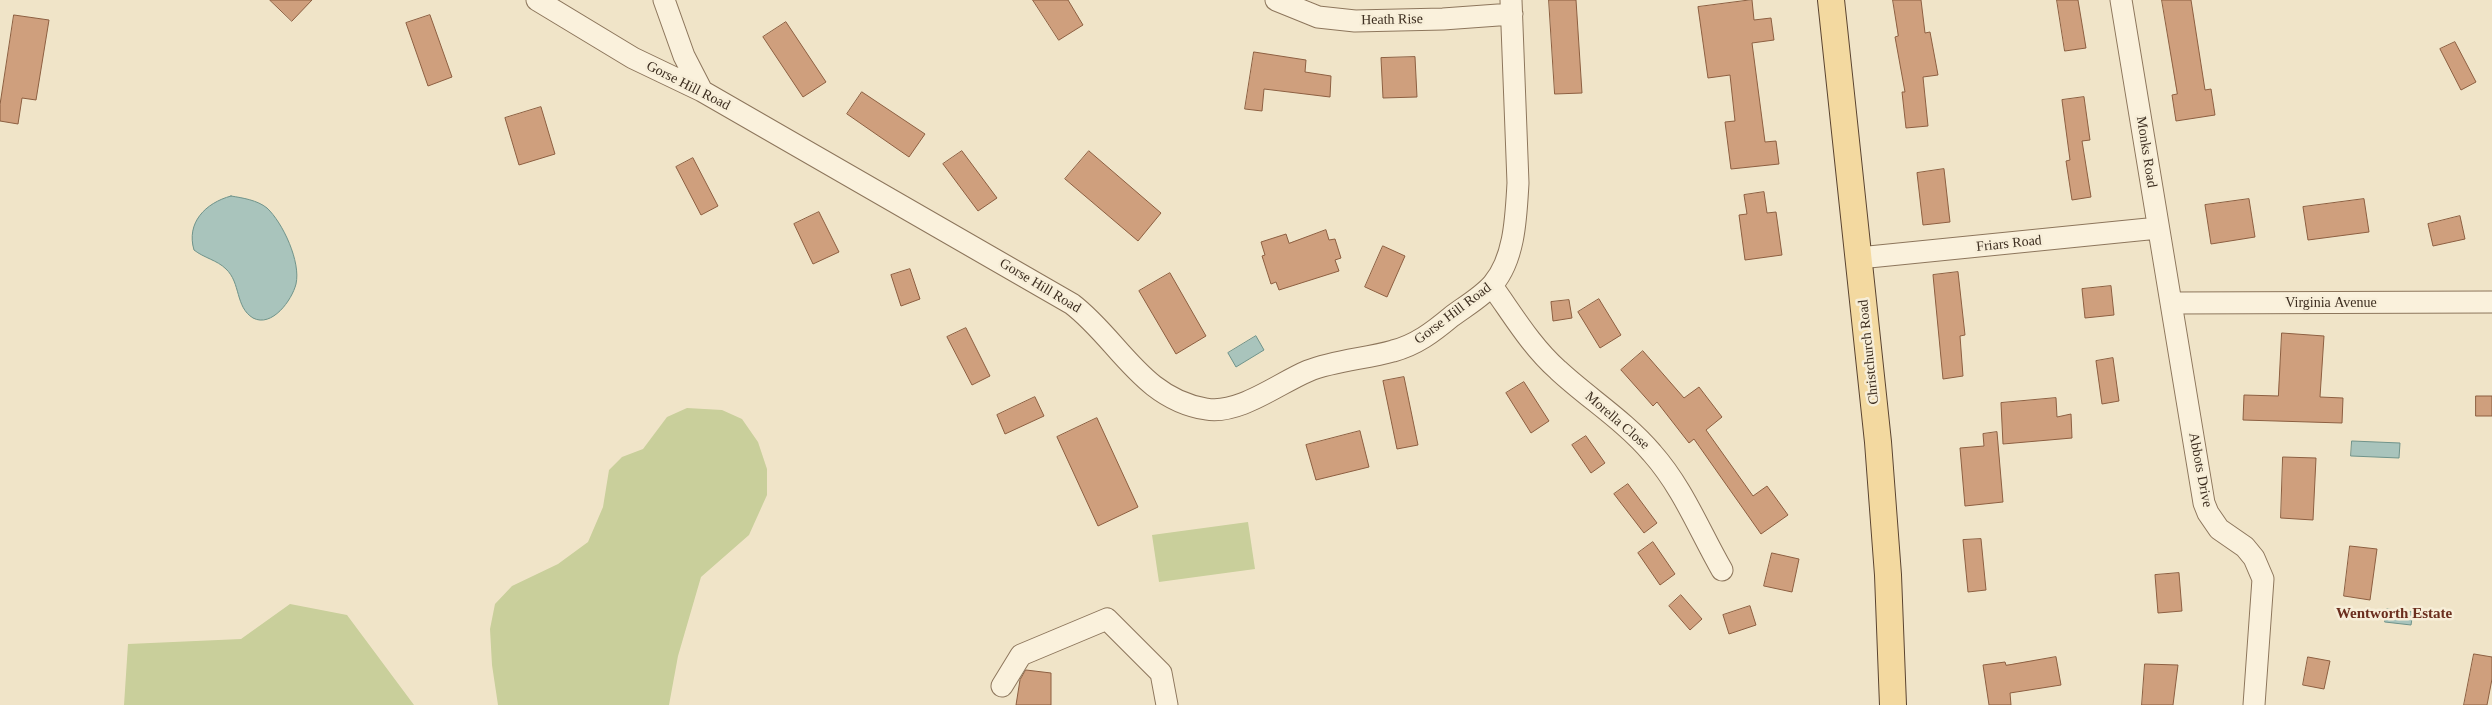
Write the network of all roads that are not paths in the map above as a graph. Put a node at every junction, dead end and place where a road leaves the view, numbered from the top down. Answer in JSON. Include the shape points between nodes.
{"nodes":[{"id":1,"x":537,"y":0,"type":"edge"},
{"id":2,"x":664,"y":0,"type":"edge"},
{"id":3,"x":1276,"y":0,"type":"edge"},
{"id":4,"x":1831,"y":0,"type":"edge"},
{"id":5,"x":2121,"y":0,"type":"edge"},
{"id":6,"x":1512,"y":7,"type":"edge"},
{"id":7,"x":702,"y":92,"type":"junction"},
{"id":8,"x":2158,"y":228,"type":"junction"},
{"id":9,"x":1859,"y":258,"type":"junction"},
{"id":10,"x":1492,"y":286,"type":"junction"},
{"id":11,"x":2492,"y":302,"type":"edge"},
{"id":12,"x":2171,"y":303,"type":"junction"},
{"id":13,"x":1722,"y":570,"type":"dead end"},
{"id":14,"x":1002,"y":686,"type":"dead end"},
{"id":15,"x":1167,"y":705,"type":"edge"},
{"id":16,"x":1893,"y":705,"type":"edge"},
{"id":17,"x":2254,"y":705,"type":"edge"}],
"edges":[{"from":1,"to":7,"type":"street","name":"Gorse Hill Road","via":[[633,58]]},
{"from":2,"to":7,"type":"street","via":[[684,56]]},
{"from":3,"to":6,"type":"street","name":"Heath Rise","via":[[1318,17],[1355,21],[1443,20]]},
{"from":4,"to":9,"type":"main road","name":"Christchurch Road"},
{"from":5,"to":8,"type":"street","name":"Monks Road"},
{"from":6,"to":10,"type":"street","name":"Gorse Hill Road","via":[[1517,207],[1506,260]]},
{"from":7,"to":10,"type":"street","name":"Gorse Hill Road","via":[[1072,304],[1098,325],[1132,368],[1156,388],[1180,401],[1206,409],[1233,406],[1324,365],[1410,346]]},
{"from":8,"to":9,"type":"street","name":"Friars Road"},
{"from":8,"to":12,"type":"street","name":"Monks Road"},
{"from":9,"to":16,"type":"main road","name":"Christchurch Road","via":[[1888,575]]},
{"from":10,"to":13,"type":"street","name":"Morella Close","via":[[1537,349],[1627,428],[1664,467],[1695,515]]},
{"from":11,"to":12,"type":"street","name":"Virginia Avenue"},
{"from":12,"to":17,"type":"street","name":"Abbots Drive","via":[[2204,502],[2219,529],[2245,547],[2254,558],[2263,579]]},
{"from":14,"to":15,"type":"street","via":[[1021,655],[1107,618],[1161,673]]}]}
